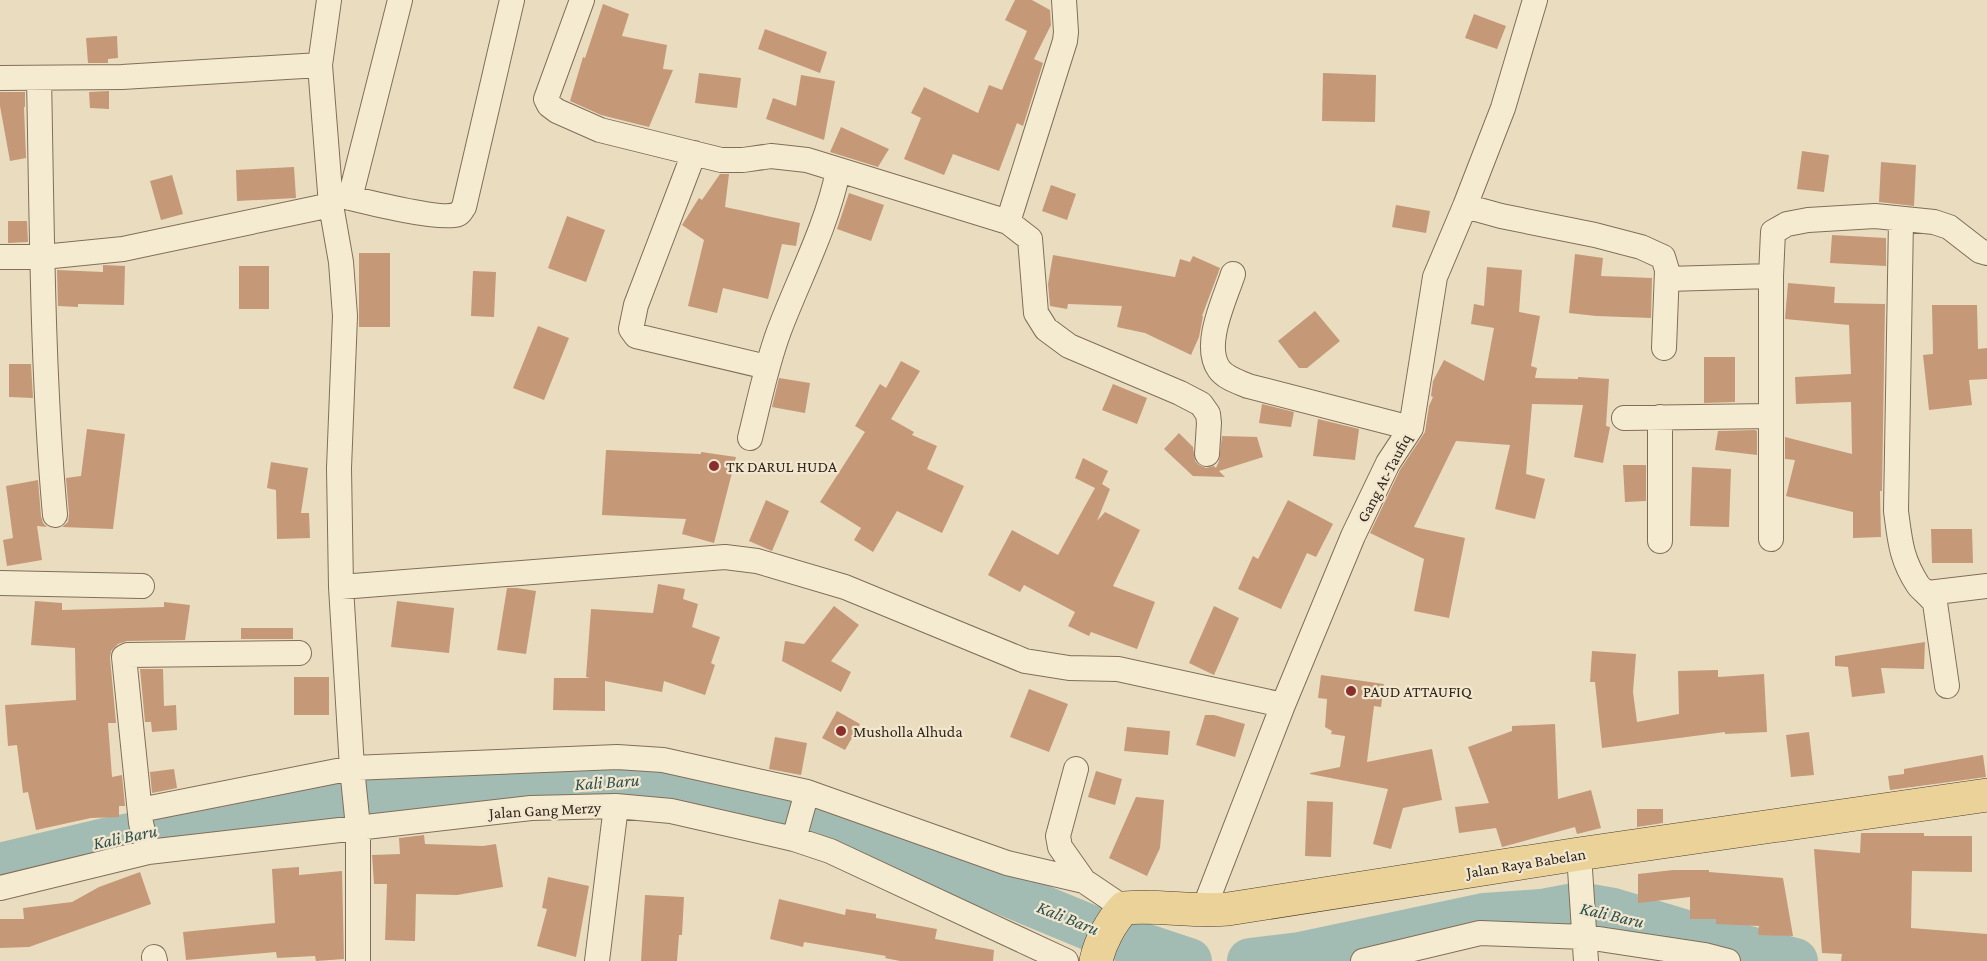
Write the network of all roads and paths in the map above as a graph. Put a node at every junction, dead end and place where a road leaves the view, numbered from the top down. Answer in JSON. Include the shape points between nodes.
{"nodes":[{"id":1,"x":329,"y":0,"type":"edge"},
{"id":2,"x":399,"y":0,"type":"edge"},
{"id":3,"x":512,"y":0,"type":"edge"},
{"id":4,"x":582,"y":0,"type":"edge"},
{"id":5,"x":1064,"y":0,"type":"edge"},
{"id":6,"x":1535,"y":0,"type":"edge"},
{"id":7,"x":320,"y":65,"type":"junction"},
{"id":8,"x":0,"y":78,"type":"edge"},
{"id":9,"x":39,"y":78,"type":"junction"},
{"id":10,"x":694,"y":153,"type":"junction"},
{"id":11,"x":838,"y":171,"type":"junction"},
{"id":12,"x":337,"y":199,"type":"junction"},
{"id":13,"x":1465,"y":206,"type":"junction"},
{"id":14,"x":1901,"y":220,"type":"junction"},
{"id":15,"x":1008,"y":222,"type":"junction"},
{"id":16,"x":1987,"y":253,"type":"edge"},
{"id":17,"x":43,"y":256,"type":"junction"},
{"id":18,"x":0,"y":257,"type":"edge"},
{"id":19,"x":1233,"y":274,"type":"dead end"},
{"id":20,"x":1771,"y":276,"type":"junction"},
{"id":21,"x":1667,"y":279,"type":"junction"},
{"id":22,"x":1664,"y":348,"type":"dead end"},
{"id":23,"x":767,"y":367,"type":"junction"},
{"id":24,"x":1771,"y":416,"type":"junction"},
{"id":25,"x":1660,"y":417,"type":"junction"},
{"id":26,"x":1624,"y":418,"type":"dead end"},
{"id":27,"x":1411,"y":428,"type":"junction"},
{"id":28,"x":750,"y":438,"type":"dead end"},
{"id":29,"x":1207,"y":454,"type":"dead end"},
{"id":30,"x":55,"y":515,"type":"dead end"},
{"id":31,"x":1771,"y":539,"type":"dead end"},
{"id":32,"x":1660,"y":541,"type":"dead end"},
{"id":33,"x":0,"y":583,"type":"edge"},
{"id":34,"x":142,"y":586,"type":"dead end"},
{"id":35,"x":1987,"y":586,"type":"edge"},
{"id":36,"x":341,"y":587,"type":"junction"},
{"id":37,"x":1928,"y":593,"type":"junction"},
{"id":38,"x":299,"y":653,"type":"dead end"},
{"id":39,"x":1947,"y":686,"type":"dead end"},
{"id":40,"x":1283,"y":705,"type":"junction"},
{"id":41,"x":1076,"y":769,"type":"dead end"},
{"id":42,"x":353,"y":775,"type":"junction"},
{"id":43,"x":1987,"y":795,"type":"edge"},
{"id":44,"x":805,"y":799,"type":"junction"},
{"id":45,"x":616,"y":806,"type":"junction"},
{"id":46,"x":358,"y":817,"type":"junction"},
{"id":47,"x":143,"y":831,"type":"junction"},
{"id":48,"x":795,"y":835,"type":"junction"},
{"id":49,"x":1579,"y":855,"type":"junction"},
{"id":50,"x":1084,"y":881,"type":"junction"},
{"id":51,"x":0,"y":888,"type":"edge"},
{"id":52,"x":1203,"y":911,"type":"junction"},
{"id":53,"x":1120,"y":912,"type":"junction"},
{"id":54,"x":1585,"y":926,"type":"junction"},
{"id":55,"x":1097,"y":956,"type":"edge"},
{"id":56,"x":1372,"y":960,"type":"edge"},
{"id":57,"x":358,"y":961,"type":"edge"},
{"id":58,"x":597,"y":961,"type":"edge"},
{"id":59,"x":1066,"y":961,"type":"edge"},
{"id":60,"x":1586,"y":961,"type":"edge"},
{"id":61,"x":1728,"y":961,"type":"edge"}],
"edges":[{"from":1,"to":7,"type":"street"},
{"from":2,"to":12,"type":"street"},
{"from":3,"to":12,"type":"street","via":[[461,212],[450,216],[427,214]]},
{"from":4,"to":10,"type":"street","via":[[546,99],[549,105],[600,130]]},
{"from":5,"to":15,"type":"street","via":[[1065,41]]},
{"from":6,"to":13,"type":"street","name":"Gang At-Taufiq","via":[[1503,108]]},
{"from":7,"to":9,"type":"street"},
{"from":7,"to":12,"type":"street"},
{"from":8,"to":9,"type":"street"},
{"from":9,"to":17,"type":"street"},
{"from":10,"to":11,"type":"street","via":[[721,160],[788,157]]},
{"from":10,"to":23,"type":"street","via":[[636,305],[631,329],[636,336]]},
{"from":11,"to":15,"type":"street"},
{"from":11,"to":23,"type":"street","via":[[832,199]]},
{"from":12,"to":17,"type":"street","via":[[123,249]]},
{"from":12,"to":36,"type":"street","via":[[345,316],[339,468]]},
{"from":13,"to":21,"type":"street","via":[[1652,250],[1666,261]]},
{"from":13,"to":27,"type":"street","name":"Gang At-Taufiq","via":[[1435,277]]},
{"from":14,"to":16,"type":"street","via":[[1949,227]]},
{"from":14,"to":20,"type":"street","via":[[1875,216],[1787,224],[1773,232]]},
{"from":14,"to":37,"type":"street","via":[[1896,511],[1901,553],[1920,587]]},
{"from":15,"to":29,"type":"street","via":[[1030,239],[1036,313],[1046,329],[1069,346],[1201,404],[1208,414]]},
{"from":17,"to":18,"type":"street"},
{"from":17,"to":30,"type":"street","via":[[49,451]]},
{"from":19,"to":27,"type":"street","via":[[1212,348],[1225,375],[1248,386]]},
{"from":20,"to":21,"type":"street"},
{"from":20,"to":24,"type":"street"},
{"from":21,"to":22,"type":"street"},
{"from":23,"to":28,"type":"street"},
{"from":24,"to":25,"type":"street"},
{"from":24,"to":31,"type":"street"},
{"from":25,"to":26,"type":"street"},
{"from":25,"to":32,"type":"street"},
{"from":27,"to":40,"type":"street","name":"Gang At-Taufiq","via":[[1353,536]]},
{"from":33,"to":34,"type":"street"},
{"from":35,"to":37,"type":"street"},
{"from":36,"to":40,"type":"street","via":[[725,557],[757,561],[845,587],[1025,661],[1069,668],[1118,669]]},
{"from":36,"to":42,"type":"street"},
{"from":37,"to":39,"type":"street","via":[[1935,603]]},
{"from":38,"to":47,"type":"street","via":[[125,656]]},
{"from":40,"to":52,"type":"street","name":"Gang At-Taufiq"},
{"from":41,"to":50,"type":"street","via":[[1058,836],[1060,847]]},
{"from":42,"to":44,"type":"street","via":[[617,757],[663,760]]},
{"from":42,"to":46,"type":"street"},
{"from":42,"to":47,"type":"street"},
{"from":43,"to":49,"type":"main road","name":"Jalan Raya Babelan"},
{"from":44,"to":48,"type":"street"},
{"from":44,"to":50,"type":"street","via":[[1007,863]]},
{"from":45,"to":46,"type":"street","name":"Jalan Gang Merzy"},
{"from":45,"to":48,"type":"street","name":"Jalan Gang Merzy"},
{"from":45,"to":58,"type":"street"},
{"from":46,"to":47,"type":"street","name":"Jalan Gang Merzy"},
{"from":46,"to":57,"type":"street"},
{"from":47,"to":51,"type":"street","name":"Jalan Gang Merzy"},
{"from":48,"to":59,"type":"street","name":"Jalan Gang Merzy"},
{"from":49,"to":52,"type":"main road","name":"Jalan Raya Babelan"},
{"from":49,"to":54,"type":"street"},
{"from":50,"to":53,"type":"street"},
{"from":52,"to":53,"type":"main road","name":"Jalan Raya Babelan","via":[[1141,907]]},
{"from":53,"to":55,"type":"main road"},
{"from":54,"to":56,"type":"street","via":[[1480,933]]},
{"from":54,"to":60,"type":"street"},
{"from":54,"to":61,"type":"street"}]}
